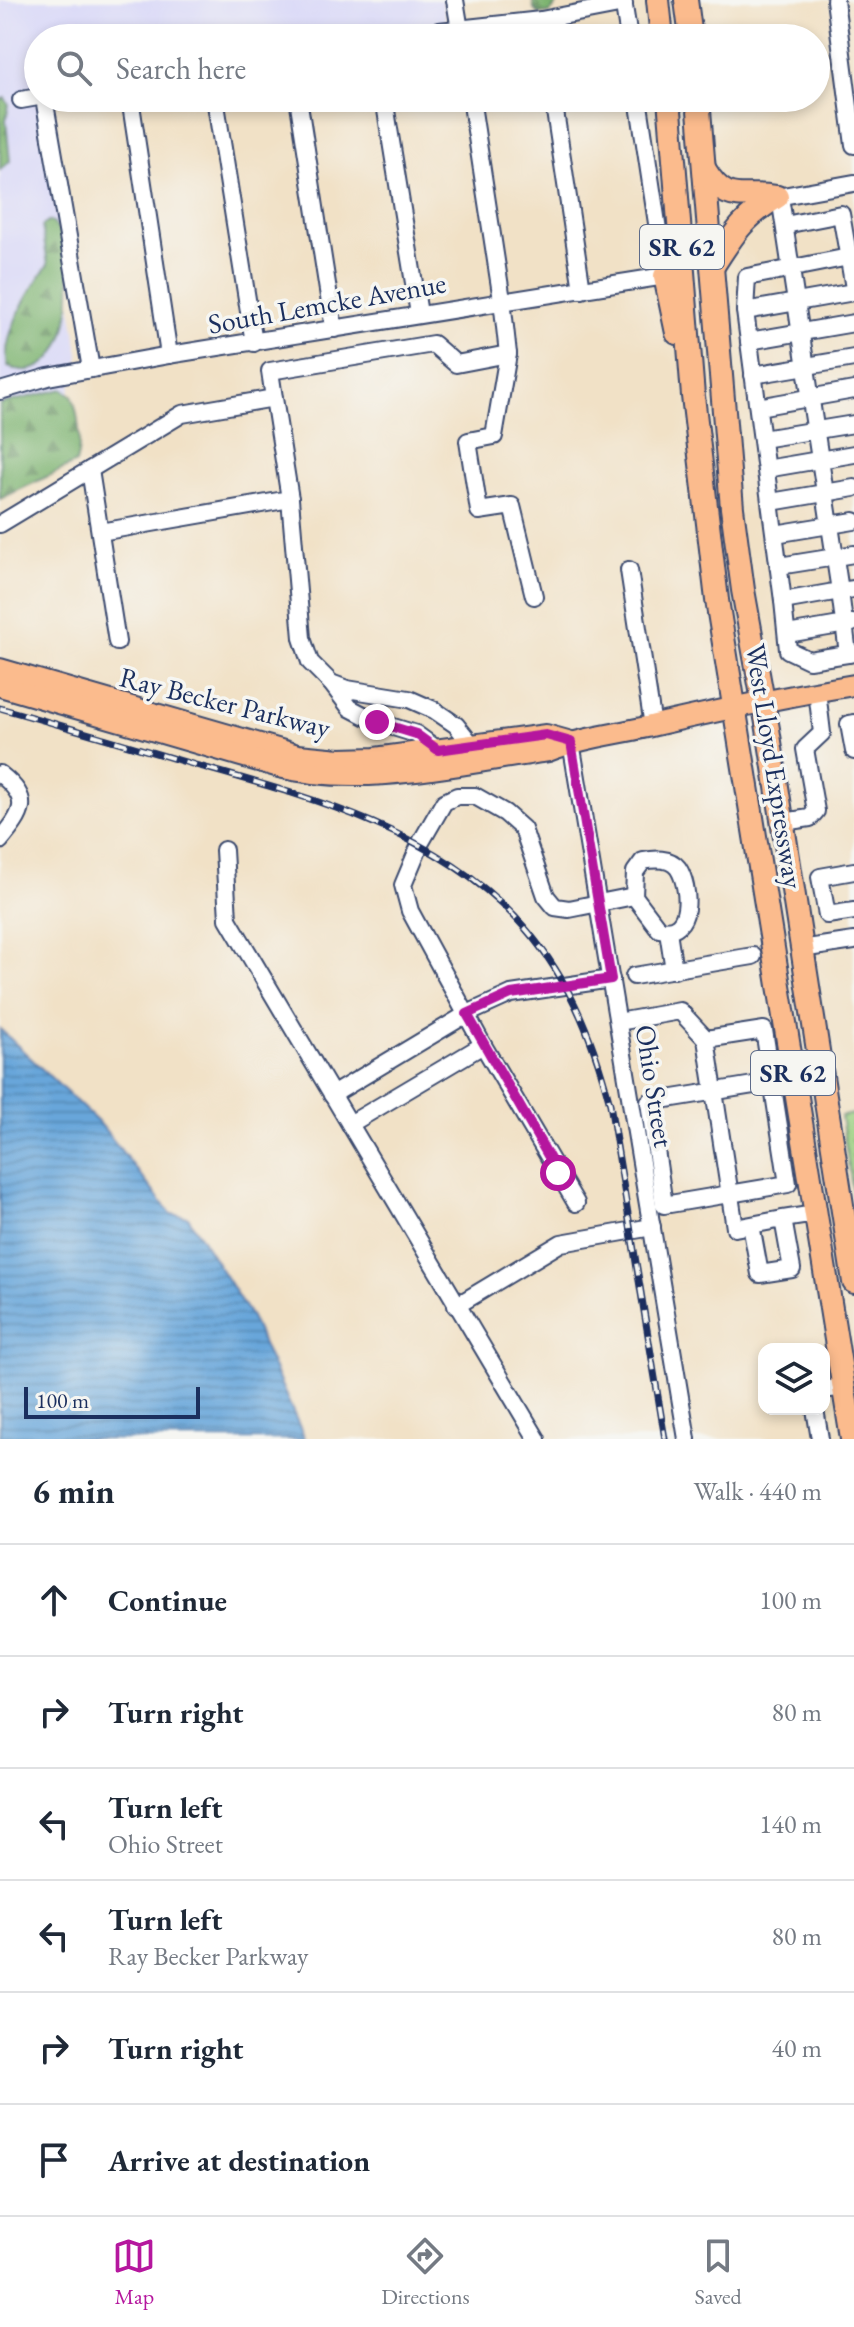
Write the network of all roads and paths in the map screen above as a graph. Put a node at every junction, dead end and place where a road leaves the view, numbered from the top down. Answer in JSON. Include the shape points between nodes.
{"nodes":[{"id":1,"x":455,"y":0,"type":"edge"},
{"id":2,"x":658,"y":0,"type":"edge"},
{"id":3,"x":686,"y":0,"type":"edge"},
{"id":4,"x":835,"y":0,"type":"edge"},
{"id":5,"x":624,"y":2,"type":"edge"},
{"id":6,"x":541,"y":20,"type":"junction"},
{"id":7,"x":459,"y":24,"type":"edge"},
{"id":8,"x":516,"y":24,"type":"edge"},
{"id":9,"x":541,"y":24,"type":"edge"},
{"id":10,"x":627,"y":24,"type":"edge"},
{"id":11,"x":661,"y":24,"type":"edge"},
{"id":12,"x":689,"y":24,"type":"edge"},
{"id":13,"x":847,"y":39,"type":"edge"},
{"id":14,"x":46,"y":112,"type":"edge"},
{"id":15,"x":132,"y":112,"type":"edge"},
{"id":16,"x":217,"y":112,"type":"edge"},
{"id":17,"x":300,"y":112,"type":"edge"},
{"id":18,"x":386,"y":112,"type":"edge"},
{"id":19,"x":473,"y":112,"type":"edge"},
{"id":20,"x":555,"y":112,"type":"edge"},
{"id":21,"x":640,"y":112,"type":"edge"},
{"id":22,"x":670,"y":112,"type":"edge"},
{"id":23,"x":699,"y":112,"type":"edge"},
{"id":24,"x":854,"y":145,"type":"edge"},
{"id":25,"x":705,"y":170,"type":"junction"},
{"id":26,"x":854,"y":183,"type":"edge"},
{"id":27,"x":779,"y":197,"type":"junction"},
{"id":28,"x":785,"y":225,"type":"junction"},
{"id":29,"x":852,"y":257,"type":"edge"},
{"id":30,"x":713,"y":266,"type":"junction"},
{"id":31,"x":791,"y":268,"type":"junction"},
{"id":32,"x":665,"y":276,"type":"junction"},
{"id":33,"x":582,"y":290,"type":"junction"},
{"id":34,"x":854,"y":290,"type":"edge"},
{"id":35,"x":502,"y":300,"type":"junction"},
{"id":36,"x":796,"y":302,"type":"junction"},
{"id":37,"x":745,"y":311,"type":"junction"},
{"id":38,"x":419,"y":314,"type":"junction"},
{"id":39,"x":854,"y":323,"type":"edge"},
{"id":40,"x":334,"y":329,"type":"junction"},
{"id":41,"x":801,"y":332,"type":"junction"},
{"id":42,"x":749,"y":341,"type":"junction"},
{"id":43,"x":254,"y":343,"type":"junction"},
{"id":44,"x":508,"y":354,"type":"junction"},
{"id":45,"x":169,"y":355,"type":"junction"},
{"id":46,"x":854,"y":358,"type":"edge"},
{"id":47,"x":806,"y":366,"type":"junction"},
{"id":48,"x":91,"y":369,"type":"junction"},
{"id":49,"x":753,"y":375,"type":"junction"},
{"id":50,"x":854,"y":390,"type":"edge"},
{"id":51,"x":0,"y":391,"type":"edge"},
{"id":52,"x":693,"y":396,"type":"junction"},
{"id":53,"x":811,"y":397,"type":"junction"},
{"id":54,"x":274,"y":398,"type":"junction"},
{"id":55,"x":758,"y":407,"type":"junction"},
{"id":56,"x":854,"y":424,"type":"edge"},
{"id":57,"x":816,"y":430,"type":"junction"},
{"id":58,"x":762,"y":439,"type":"junction"},
{"id":59,"x":854,"y":454,"type":"edge"},
{"id":60,"x":821,"y":460,"type":"junction"},
{"id":61,"x":766,"y":469,"type":"junction"},
{"id":62,"x":90,"y":470,"type":"junction"},
{"id":63,"x":854,"y":488,"type":"edge"},
{"id":64,"x":826,"y":493,"type":"junction"},
{"id":65,"x":290,"y":499,"type":"junction"},
{"id":66,"x":771,"y":502,"type":"junction"},
{"id":67,"x":854,"y":521,"type":"edge"},
{"id":68,"x":0,"y":524,"type":"edge"},
{"id":69,"x":830,"y":525,"type":"junction"},
{"id":70,"x":100,"y":532,"type":"junction"},
{"id":71,"x":775,"y":534,"type":"junction"},
{"id":72,"x":854,"y":554,"type":"edge"},
{"id":73,"x":835,"y":557,"type":"junction"},
{"id":74,"x":779,"y":566,"type":"junction"},
{"id":75,"x":629,"y":570,"type":"dead end"},
{"id":76,"x":847,"y":590,"type":"edge"},
{"id":77,"x":534,"y":596,"type":"dead end"},
{"id":78,"x":783,"y":601,"type":"junction"},
{"id":79,"x":849,"y":623,"type":"edge"},
{"id":80,"x":787,"y":634,"type":"junction"},
{"id":81,"x":117,"y":642,"type":"dead end"},
{"id":82,"x":851,"y":653,"type":"edge"},
{"id":83,"x":0,"y":669,"type":"edge"},
{"id":84,"x":331,"y":683,"type":"junction"},
{"id":85,"x":854,"y":685,"type":"edge"},
{"id":86,"x":0,"y":686,"type":"edge"},
{"id":87,"x":817,"y":691,"type":"junction"},
{"id":88,"x":763,"y":701,"type":"junction"},
{"id":89,"x":735,"y":706,"type":"junction"},
{"id":90,"x":854,"y":723,"type":"edge"},
{"id":91,"x":653,"y":726,"type":"junction"},
{"id":92,"x":571,"y":742,"type":"junction"},
{"id":93,"x":472,"y":745,"type":"junction"},
{"id":94,"x":438,"y":750,"type":"junction"},
{"id":95,"x":854,"y":751,"type":"edge"},
{"id":96,"x":0,"y":774,"type":"edge"},
{"id":97,"x":783,"y":822,"type":"junction"},
{"id":98,"x":0,"y":841,"type":"edge"},
{"id":99,"x":224,"y":850,"type":"dead end"},
{"id":100,"x":854,"y":871,"type":"edge"},
{"id":101,"x":634,"y":896,"type":"junction"},
{"id":102,"x":598,"y":903,"type":"junction"},
{"id":103,"x":854,"y":911,"type":"edge"},
{"id":104,"x":668,"y":931,"type":"junction"},
{"id":105,"x":854,"y":941,"type":"edge"},
{"id":106,"x":801,"y":949,"type":"junction"},
{"id":107,"x":753,"y":956,"type":"dead end"},
{"id":108,"x":674,"y":970,"type":"junction"},
{"id":109,"x":634,"y":976,"type":"dead end"},
{"id":110,"x":611,"y":979,"type":"junction"},
{"id":111,"x":467,"y":1014,"type":"junction"},
{"id":112,"x":618,"y":1022,"type":"junction"},
{"id":113,"x":706,"y":1039,"type":"junction"},
{"id":114,"x":483,"y":1045,"type":"junction"},
{"id":115,"x":772,"y":1082,"type":"junction"},
{"id":116,"x":714,"y":1091,"type":"junction"},
{"id":117,"x":332,"y":1095,"type":"junction"},
{"id":118,"x":350,"y":1124,"type":"junction"},
{"id":119,"x":651,"y":1173,"type":"junction"},
{"id":120,"x":730,"y":1193,"type":"junction"},
{"id":121,"x":576,"y":1203,"type":"dead end"},
{"id":122,"x":815,"y":1214,"type":"junction"},
{"id":123,"x":783,"y":1219,"type":"junction"},
{"id":124,"x":751,"y":1225,"type":"junction"},
{"id":125,"x":652,"y":1227,"type":"junction"},
{"id":126,"x":854,"y":1282,"type":"edge"},
{"id":127,"x":456,"y":1306,"type":"junction"},
{"id":128,"x":833,"y":1389,"type":"edge"},
{"id":129,"x":816,"y":1415,"type":"edge"},
{"id":130,"x":537,"y":1439,"type":"edge"},
{"id":131,"x":687,"y":1439,"type":"edge"},
{"id":132,"x":820,"y":1439,"type":"edge"},
{"id":133,"x":852,"y":1439,"type":"edge"}],
"edges":[{"from":1,"to":7,"type":"street"},
{"from":2,"to":11,"type":"highway"},
{"from":3,"to":12,"type":"highway"},
{"from":4,"to":13,"type":"street"},
{"from":5,"to":6,"type":"street"},
{"from":5,"to":10,"type":"street"},
{"from":6,"to":8,"type":"street"},
{"from":6,"to":9,"type":"street"},
{"from":13,"to":24,"type":"street"},
{"from":14,"to":48,"type":"street"},
{"from":15,"to":45,"type":"street"},
{"from":16,"to":43,"type":"street"},
{"from":17,"to":40,"type":"street"},
{"from":18,"to":38,"type":"street"},
{"from":19,"to":35,"type":"street"},
{"from":20,"to":33,"type":"street"},
{"from":21,"to":32,"type":"street"},
{"from":22,"to":52,"type":"highway","name":"West Lloyd Expressway","number":"SR 62"},
{"from":23,"to":25,"type":"highway","name":"West Lloyd Expressway","number":"SR 62"},
{"from":25,"to":27,"type":"highway","via":[[730,194]]},
{"from":25,"to":30,"type":"highway","name":"West Lloyd Expressway","number":"SR 62"},
{"from":26,"to":27,"type":"street"},
{"from":27,"to":28,"type":"street"},
{"from":27,"to":30,"type":"highway","via":[[739,224]]},
{"from":28,"to":29,"type":"street","via":[[841,214]]},
{"from":28,"to":31,"type":"street"},
{"from":29,"to":31,"type":"street"},
{"from":29,"to":34,"type":"street"},
{"from":30,"to":88,"type":"highway","name":"West Lloyd Expressway","number":"SR 62","via":[[732,508]]},
{"from":31,"to":36,"type":"street"},
{"from":31,"to":37,"type":"street","via":[[747,277]]},
{"from":32,"to":33,"type":"street","name":"South Lemcke Avenue"},
{"from":32,"to":52,"type":"highway"},
{"from":33,"to":35,"type":"street","name":"South Lemcke Avenue"},
{"from":34,"to":36,"type":"street"},
{"from":35,"to":38,"type":"street","name":"South Lemcke Avenue"},
{"from":35,"to":44,"type":"street"},
{"from":36,"to":37,"type":"street"},
{"from":36,"to":41,"type":"street"},
{"from":37,"to":42,"type":"street"},
{"from":38,"to":40,"type":"street","name":"South Lemcke Avenue"},
{"from":39,"to":41,"type":"street"},
{"from":40,"to":43,"type":"street","name":"South Lemcke Avenue"},
{"from":41,"to":42,"type":"street"},
{"from":41,"to":47,"type":"street"},
{"from":42,"to":49,"type":"street"},
{"from":43,"to":45,"type":"street","name":"South Lemcke Avenue"},
{"from":44,"to":54,"type":"street","via":[[456,364],[433,344],[270,371]]},
{"from":44,"to":77,"type":"street","via":[[494,436],[468,441],[479,511],[512,506]]},
{"from":45,"to":48,"type":"street","name":"South Lemcke Avenue"},
{"from":46,"to":47,"type":"street"},
{"from":47,"to":49,"type":"street"},
{"from":47,"to":53,"type":"street"},
{"from":48,"to":51,"type":"street","name":"South Lemcke Avenue"},
{"from":49,"to":55,"type":"street"},
{"from":50,"to":53,"type":"street"},
{"from":52,"to":89,"type":"highway","name":"West Lloyd Expressway","number":"SR 62"},
{"from":53,"to":55,"type":"street"},
{"from":53,"to":57,"type":"street"},
{"from":54,"to":62,"type":"street","via":[[182,414]]},
{"from":54,"to":65,"type":"street"},
{"from":55,"to":58,"type":"street"},
{"from":56,"to":57,"type":"street"},
{"from":57,"to":58,"type":"street"},
{"from":57,"to":60,"type":"street"},
{"from":58,"to":61,"type":"street"},
{"from":59,"to":60,"type":"street"},
{"from":60,"to":61,"type":"street"},
{"from":60,"to":64,"type":"street"},
{"from":61,"to":66,"type":"street"},
{"from":62,"to":68,"type":"street"},
{"from":62,"to":70,"type":"street"},
{"from":63,"to":64,"type":"street"},
{"from":64,"to":66,"type":"street"},
{"from":64,"to":69,"type":"street"},
{"from":65,"to":70,"type":"street"},
{"from":65,"to":84,"type":"street","via":[[302,638],[310,662]]},
{"from":66,"to":71,"type":"street"},
{"from":67,"to":69,"type":"street"},
{"from":69,"to":71,"type":"street"},
{"from":69,"to":73,"type":"street"},
{"from":70,"to":81,"type":"street"},
{"from":71,"to":74,"type":"street"},
{"from":72,"to":73,"type":"street"},
{"from":73,"to":74,"type":"street"},
{"from":73,"to":76,"type":"street"},
{"from":74,"to":78,"type":"street"},
{"from":75,"to":91,"type":"street"},
{"from":76,"to":78,"type":"street"},
{"from":76,"to":79,"type":"street"},
{"from":78,"to":80,"type":"street"},
{"from":79,"to":80,"type":"street"},
{"from":79,"to":82,"type":"street"},
{"from":80,"to":82,"type":"street","via":[[788,650],[809,660]]},
{"from":83,"to":94,"type":"main road","name":"Ray Becker Parkway","via":[[298,755],[361,759]]},
{"from":84,"to":93,"type":"street","via":[[409,699],[456,725]]},
{"from":84,"to":94,"type":"street","via":[[350,708],[416,734]]},
{"from":85,"to":87,"type":"main road"},
{"from":86,"to":92,"type":"main road","name":"Ray Becker Parkway","via":[[279,767],[324,774],[377,775],[548,751]]},
{"from":87,"to":88,"type":"main road"},
{"from":87,"to":97,"type":"street","via":[[822,733],[805,749],[816,811],[810,818]]},
{"from":88,"to":89,"type":"main road"},
{"from":88,"to":97,"type":"highway","name":"West Lloyd Expressway","number":"SR 62"},
{"from":89,"to":91,"type":"main road"},
{"from":89,"to":122,"type":"highway","name":"West Lloyd Expressway","number":"SR 62"},
{"from":90,"to":95,"type":"street","via":[[849,724]]},
{"from":91,"to":92,"type":"main road"},
{"from":92,"to":93,"type":"main road","name":"Ray Becker Parkway","via":[[546,735]]},
{"from":92,"to":102,"type":"street","name":"Ohio Street"},
{"from":93,"to":94,"type":"main road","name":"Ray Becker Parkway"},
{"from":96,"to":98,"type":"street","via":[[14,785],[22,808]]},
{"from":97,"to":106,"type":"highway","name":"West Lloyd Expressway","number":"SR 62"},
{"from":99,"to":117,"type":"street","via":[[228,919]]},
{"from":100,"to":103,"type":"street","via":[[820,877],[827,915]]},
{"from":101,"to":102,"type":"street"},
{"from":101,"to":104,"type":"street","via":[[659,929]]},
{"from":101,"to":104,"type":"street","via":[[635,872],[643,861],[656,858],[678,869],[686,909],[683,924]]},
{"from":102,"to":110,"type":"street","name":"Ohio Street"},
{"from":102,"to":111,"type":"street","via":[[555,907],[546,896],[523,829],[475,796],[444,802],[403,885],[410,911]]},
{"from":104,"to":108,"type":"street"},
{"from":105,"to":106,"type":"street"},
{"from":106,"to":126,"type":"highway","name":"West Lloyd Expressway","number":"SR 62"},
{"from":107,"to":108,"type":"street"},
{"from":108,"to":109,"type":"street"},
{"from":110,"to":111,"type":"street","via":[[511,994]]},
{"from":110,"to":112,"type":"street","name":"Ohio Street"},
{"from":111,"to":114,"type":"street"},
{"from":111,"to":117,"type":"street"},
{"from":112,"to":113,"type":"street","via":[[680,1011]]},
{"from":112,"to":119,"type":"street","name":"Ohio Street"},
{"from":113,"to":115,"type":"street","via":[[764,1030]]},
{"from":113,"to":116,"type":"street"},
{"from":114,"to":118,"type":"street"},
{"from":114,"to":121,"type":"street"},
{"from":115,"to":116,"type":"street"},
{"from":115,"to":120,"type":"street","via":[[788,1184]]},
{"from":116,"to":119,"type":"street","via":[[649,1102]]},
{"from":116,"to":120,"type":"street"},
{"from":117,"to":118,"type":"street"},
{"from":118,"to":127,"type":"street"},
{"from":119,"to":120,"type":"street","via":[[664,1205]]},
{"from":119,"to":125,"type":"street","name":"Ohio Street"},
{"from":120,"to":124,"type":"street","via":[[735,1228]]},
{"from":122,"to":123,"type":"street"},
{"from":122,"to":128,"type":"highway","name":"West Lloyd Expressway","number":"SR 62"},
{"from":123,"to":124,"type":"street"},
{"from":123,"to":124,"type":"street","via":[[792,1269],[760,1274]]},
{"from":125,"to":127,"type":"street","via":[[561,1243]]},
{"from":125,"to":131,"type":"street","name":"Ohio Street"},
{"from":127,"to":130,"type":"street"},
{"from":128,"to":133,"type":"highway","name":"West Lloyd Expressway","number":"SR 62"},
{"from":129,"to":132,"type":"street"}]}
